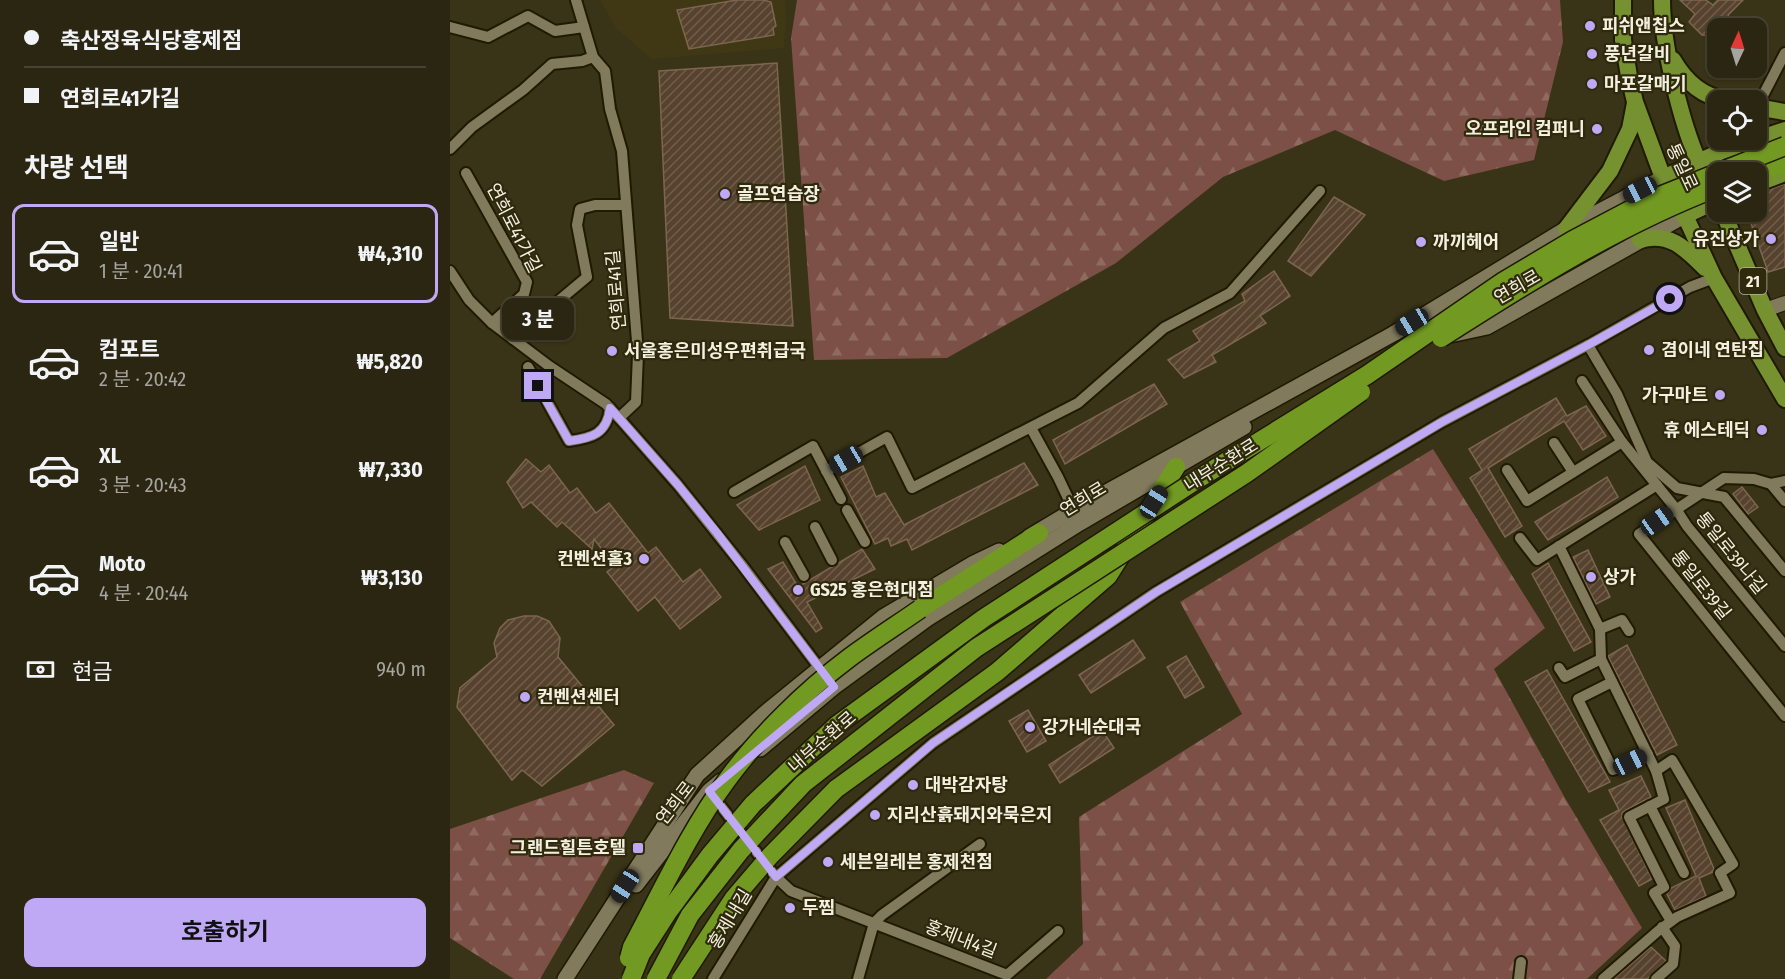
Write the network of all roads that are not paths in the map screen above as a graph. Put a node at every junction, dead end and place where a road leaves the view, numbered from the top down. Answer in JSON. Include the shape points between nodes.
{"nodes":[{"id":1,"x":576,"y":0,"type":"edge"},
{"id":2,"x":1623,"y":0,"type":"edge"},
{"id":3,"x":1662,"y":0,"type":"edge"},
{"id":4,"x":450,"y":27,"type":"edge"},
{"id":5,"x":584,"y":27,"type":"junction"},
{"id":6,"x":1785,"y":53,"type":"edge"},
{"id":7,"x":1669,"y":54,"type":"junction"},
{"id":8,"x":593,"y":57,"type":"junction"},
{"id":9,"x":1766,"y":90,"type":"edge"},
{"id":10,"x":1707,"y":95,"type":"edge"},
{"id":11,"x":1635,"y":102,"type":"junction"},
{"id":12,"x":1767,"y":109,"type":"edge"},
{"id":13,"x":1785,"y":112,"type":"edge"},
{"id":14,"x":1785,"y":130,"type":"edge"},
{"id":15,"x":1785,"y":146,"type":"edge"},
{"id":16,"x":450,"y":149,"type":"edge"},
{"id":17,"x":1698,"y":162,"type":"junction"},
{"id":18,"x":1785,"y":163,"type":"edge"},
{"id":19,"x":1767,"y":169,"type":"edge"},
{"id":20,"x":466,"y":173,"type":"dead end"},
{"id":21,"x":1785,"y":173,"type":"edge"},
{"id":22,"x":1663,"y":178,"type":"junction"},
{"id":23,"x":1707,"y":179,"type":"edge"},
{"id":24,"x":1767,"y":180,"type":"edge"},
{"id":25,"x":1320,"y":191,"type":"dead end"},
{"id":26,"x":1707,"y":191,"type":"edge"},
{"id":27,"x":626,"y":205,"type":"junction"},
{"id":28,"x":1707,"y":205,"type":"edge"},
{"id":29,"x":1684,"y":216,"type":"junction"},
{"id":30,"x":1727,"y":222,"type":"edge"},
{"id":31,"x":1566,"y":229,"type":"junction"},
{"id":32,"x":1640,"y":240,"type":"junction"},
{"id":33,"x":450,"y":271,"type":"edge"},
{"id":34,"x":1714,"y":278,"type":"junction"},
{"id":35,"x":1785,"y":303,"type":"edge"},
{"id":36,"x":1765,"y":310,"type":"junction"},
{"id":37,"x":492,"y":323,"type":"junction"},
{"id":38,"x":513,"y":339,"type":"junction"},
{"id":39,"x":1588,"y":345,"type":"junction"},
{"id":40,"x":1785,"y":348,"type":"edge"},
{"id":41,"x":528,"y":367,"type":"dead end"},
{"id":42,"x":1582,"y":381,"type":"dead end"},
{"id":43,"x":1785,"y":399,"type":"edge"},
{"id":44,"x":610,"y":408,"type":"junction"},
{"id":45,"x":619,"y":418,"type":"junction"},
{"id":46,"x":1031,"y":428,"type":"junction"},
{"id":47,"x":1554,"y":442,"type":"dead end"},
{"id":48,"x":1622,"y":442,"type":"junction"},
{"id":49,"x":1176,"y":467,"type":"junction"},
{"id":50,"x":1507,"y":470,"type":"dead end"},
{"id":51,"x":826,"y":471,"type":"junction"},
{"id":52,"x":1573,"y":472,"type":"junction"},
{"id":53,"x":1785,"y":481,"type":"edge"},
{"id":54,"x":1771,"y":484,"type":"junction"},
{"id":55,"x":1657,"y":485,"type":"junction"},
{"id":56,"x":1677,"y":488,"type":"junction"},
{"id":57,"x":734,"y":492,"type":"dead end"},
{"id":58,"x":1702,"y":493,"type":"junction"},
{"id":59,"x":1664,"y":494,"type":"junction"},
{"id":60,"x":841,"y":500,"type":"dead end"},
{"id":61,"x":1785,"y":501,"type":"edge"},
{"id":62,"x":1676,"y":509,"type":"junction"},
{"id":63,"x":847,"y":510,"type":"dead end"},
{"id":64,"x":1077,"y":517,"type":"junction"},
{"id":65,"x":815,"y":526,"type":"dead end"},
{"id":66,"x":1039,"y":532,"type":"junction"},
{"id":67,"x":1520,"y":538,"type":"dead end"},
{"id":68,"x":785,"y":542,"type":"dead end"},
{"id":69,"x":865,"y":542,"type":"dead end"},
{"id":70,"x":1559,"y":546,"type":"junction"},
{"id":71,"x":832,"y":560,"type":"dead end"},
{"id":72,"x":1785,"y":571,"type":"edge"},
{"id":73,"x":804,"y":576,"type":"dead end"},
{"id":74,"x":1600,"y":629,"type":"junction"},
{"id":75,"x":1629,"y":631,"type":"dead end"},
{"id":76,"x":1785,"y":646,"type":"edge"},
{"id":77,"x":1601,"y":659,"type":"junction"},
{"id":78,"x":819,"y":668,"type":"junction"},
{"id":79,"x":1559,"y":668,"type":"dead end"},
{"id":80,"x":1612,"y":681,"type":"junction"},
{"id":81,"x":834,"y":687,"type":"junction"},
{"id":82,"x":1783,"y":711,"type":"edge"},
{"id":83,"x":1648,"y":754,"type":"junction"},
{"id":84,"x":1656,"y":771,"type":"junction"},
{"id":85,"x":709,"y":791,"type":"junction"},
{"id":86,"x":1650,"y":806,"type":"junction"},
{"id":87,"x":980,"y":844,"type":"dead end"},
{"id":88,"x":1684,"y":873,"type":"dead end"},
{"id":89,"x":776,"y":877,"type":"junction"},
{"id":90,"x":874,"y":923,"type":"junction"},
{"id":91,"x":1666,"y":924,"type":"junction"},
{"id":92,"x":1058,"y":931,"type":"dead end"},
{"id":93,"x":1521,"y":962,"type":"dead end"},
{"id":94,"x":565,"y":979,"type":"edge"},
{"id":95,"x":576,"y":979,"type":"edge"},
{"id":96,"x":622,"y":979,"type":"edge"},
{"id":97,"x":631,"y":979,"type":"edge"},
{"id":98,"x":656,"y":979,"type":"edge"},
{"id":99,"x":681,"y":979,"type":"edge"},
{"id":100,"x":713,"y":979,"type":"edge"},
{"id":101,"x":858,"y":979,"type":"edge"},
{"id":102,"x":1519,"y":979,"type":"edge"},
{"id":103,"x":1603,"y":979,"type":"edge"},
{"id":104,"x":1656,"y":979,"type":"edge"}],
"edges":[{"from":1,"to":5,"type":"street","name":"연희로41길"},
{"from":2,"to":11,"type":"main road","name":"통일로","via":[[1623,40]]},
{"from":3,"to":7,"type":"main road","name":"통일로"},
{"from":4,"to":5,"type":"street","via":[[488,37],[528,16],[555,31]]},
{"from":5,"to":8,"type":"street","name":"연희로41길"},
{"from":6,"to":9,"type":"street"},
{"from":7,"to":10,"type":"main road","via":[[1679,71]]},
{"from":7,"to":17,"type":"main road","name":"통일로"},
{"from":8,"to":16,"type":"street","via":[[552,64]]},
{"from":8,"to":27,"type":"street","name":"연희로41길","via":[[605,71],[610,109],[622,151]]},
{"from":11,"to":22,"type":"main road","name":"통일로"},
{"from":11,"to":31,"type":"main road","via":[[1630,129],[1610,171]]},
{"from":12,"to":13,"type":"main road"},
{"from":14,"to":17,"type":"main road","name":"연희로"},
{"from":15,"to":97,"type":"highway","name":"내부순환로","bridge":true,"via":[[1647,201],[1504,281],[1367,375],[974,624],[837,725],[753,804],[668,912],[641,954]]},
{"from":17,"to":22,"type":"main road","name":"연희로"},
{"from":17,"to":23,"type":"main road","name":"통일로"},
{"from":18,"to":19,"type":"highway"},
{"from":20,"to":37,"type":"street","name":"연희로41가길","via":[[527,282],[524,294]]},
{"from":21,"to":24,"type":"main road"},
{"from":22,"to":29,"type":"main road","name":"통일로"},
{"from":22,"to":31,"type":"main road","name":"연희로"},
{"from":25,"to":46,"type":"street","via":[[1230,292],[1164,328],[1078,403]]},
{"from":26,"to":98,"type":"highway","name":"내부순환로","bridge":true,"via":[[1669,206],[1512,292],[1380,378],[1246,473],[976,648],[803,784],[741,850],[690,915]]},
{"from":27,"to":38,"type":"street","via":[[580,209],[577,225],[587,277]]},
{"from":27,"to":45,"type":"street","name":"연희로41길","via":[[638,354],[636,402]]},
{"from":28,"to":29,"type":"main road","name":"연희로"},
{"from":29,"to":32,"type":"main road","name":"연희로"},
{"from":29,"to":34,"type":"main road","name":"통일로"},
{"from":30,"to":36,"type":"main road","number":"21"},
{"from":31,"to":64,"type":"main road","name":"연희로"},
{"from":32,"to":34,"type":"main road","via":[[1656,236],[1677,242]]},
{"from":32,"to":49,"type":"main road","name":"연희로","via":[[1487,327],[1370,355]]},
{"from":33,"to":37,"type":"street","via":[[469,300]]},
{"from":34,"to":39,"type":"street","name":"홍제내길","via":[[1690,287]]},
{"from":34,"to":43,"type":"main road","name":"통일로"},
{"from":35,"to":36,"type":"street"},
{"from":36,"to":40,"type":"main road","number":"21"},
{"from":37,"to":38,"type":"street"},
{"from":38,"to":44,"type":"street"},
{"from":39,"to":56,"type":"street","via":[[1617,394],[1647,462]]},
{"from":39,"to":89,"type":"street","name":"홍제내길","via":[[1442,422],[1156,592],[933,743]]},
{"from":41,"to":44,"type":"street","via":[[569,441],[588,438],[605,427]]},
{"from":42,"to":48,"type":"street","name":"통일로39나길"},
{"from":44,"to":45,"type":"street"},
{"from":45,"to":78,"type":"street","via":[[678,485]]},
{"from":46,"to":51,"type":"street","via":[[912,488],[886,437]]},
{"from":46,"to":64,"type":"street"},
{"from":47,"to":52,"type":"street"},
{"from":48,"to":52,"type":"street"},
{"from":48,"to":55,"type":"street","name":"통일로39나길"},
{"from":49,"to":64,"type":"main road","name":"연희로"},
{"from":49,"to":99,"type":"highway","bridge":true,"via":[[1108,576],[997,672],[836,789],[734,898]]},
{"from":50,"to":52,"type":"street","via":[[1527,501]]},
{"from":51,"to":57,"type":"street","via":[[813,446]]},
{"from":51,"to":60,"type":"street"},
{"from":53,"to":54,"type":"street"},
{"from":54,"to":58,"type":"street","via":[[1754,478],[1724,477]]},
{"from":54,"to":61,"type":"street"},
{"from":55,"to":59,"type":"street","name":"통일로39나길"},
{"from":55,"to":70,"type":"street"},
{"from":56,"to":58,"type":"street"},
{"from":56,"to":59,"type":"street"},
{"from":58,"to":62,"type":"street","name":"통일로39길"},
{"from":58,"to":72,"type":"street","via":[[1724,497]]},
{"from":59,"to":62,"type":"street","name":"통일로39나길"},
{"from":62,"to":76,"type":"street","name":"통일로39나길"},
{"from":62,"to":82,"type":"street","name":"통일로39길","via":[[1639,534]]},
{"from":63,"to":69,"type":"street"},
{"from":64,"to":66,"type":"main road"},
{"from":64,"to":81,"type":"main road","name":"연희로"},
{"from":65,"to":71,"type":"street"},
{"from":66,"to":78,"type":"main road","via":[[974,562],[883,617]]},
{"from":66,"to":96,"type":"highway","bridge":true,"via":[[848,659],[759,741],[726,781],[673,870],[632,947]]},
{"from":67,"to":70,"type":"street","via":[[1537,561]]},
{"from":68,"to":73,"type":"street"},
{"from":70,"to":74,"type":"street"},
{"from":74,"to":75,"type":"street","via":[[1622,620]]},
{"from":74,"to":77,"type":"street"},
{"from":77,"to":79,"type":"street","via":[[1565,677]]},
{"from":77,"to":80,"type":"street"},
{"from":78,"to":81,"type":"street"},
{"from":78,"to":94,"type":"main road","name":"연희로","via":[[697,775]]},
{"from":80,"to":83,"type":"street"},
{"from":80,"to":83,"type":"street","via":[[1578,699],[1613,770]]},
{"from":81,"to":85,"type":"main road","name":"연희로"},
{"from":83,"to":84,"type":"street"},
{"from":84,"to":86,"type":"street","via":[[1664,799]]},
{"from":84,"to":91,"type":"street","via":[[1672,760],[1733,864],[1720,873],[1730,892]]},
{"from":85,"to":89,"type":"street","name":"홍제내4길","bridge":true},
{"from":85,"to":95,"type":"main road","name":"연희로","via":[[634,888]]},
{"from":86,"to":88,"type":"street"},
{"from":86,"to":91,"type":"street","via":[[1629,817],[1664,887],[1654,893]]},
{"from":87,"to":90,"type":"street"},
{"from":89,"to":90,"type":"street","name":"홍제내4길","via":[[792,891]]},
{"from":89,"to":100,"type":"street","name":"홍제내길"},
{"from":90,"to":92,"type":"street","name":"홍제내4길","via":[[1007,975]]},
{"from":90,"to":101,"type":"street"},
{"from":91,"to":103,"type":"street"},
{"from":91,"to":104,"type":"street","via":[[1675,946],[1673,964]]},
{"from":93,"to":102,"type":"street"}]}
